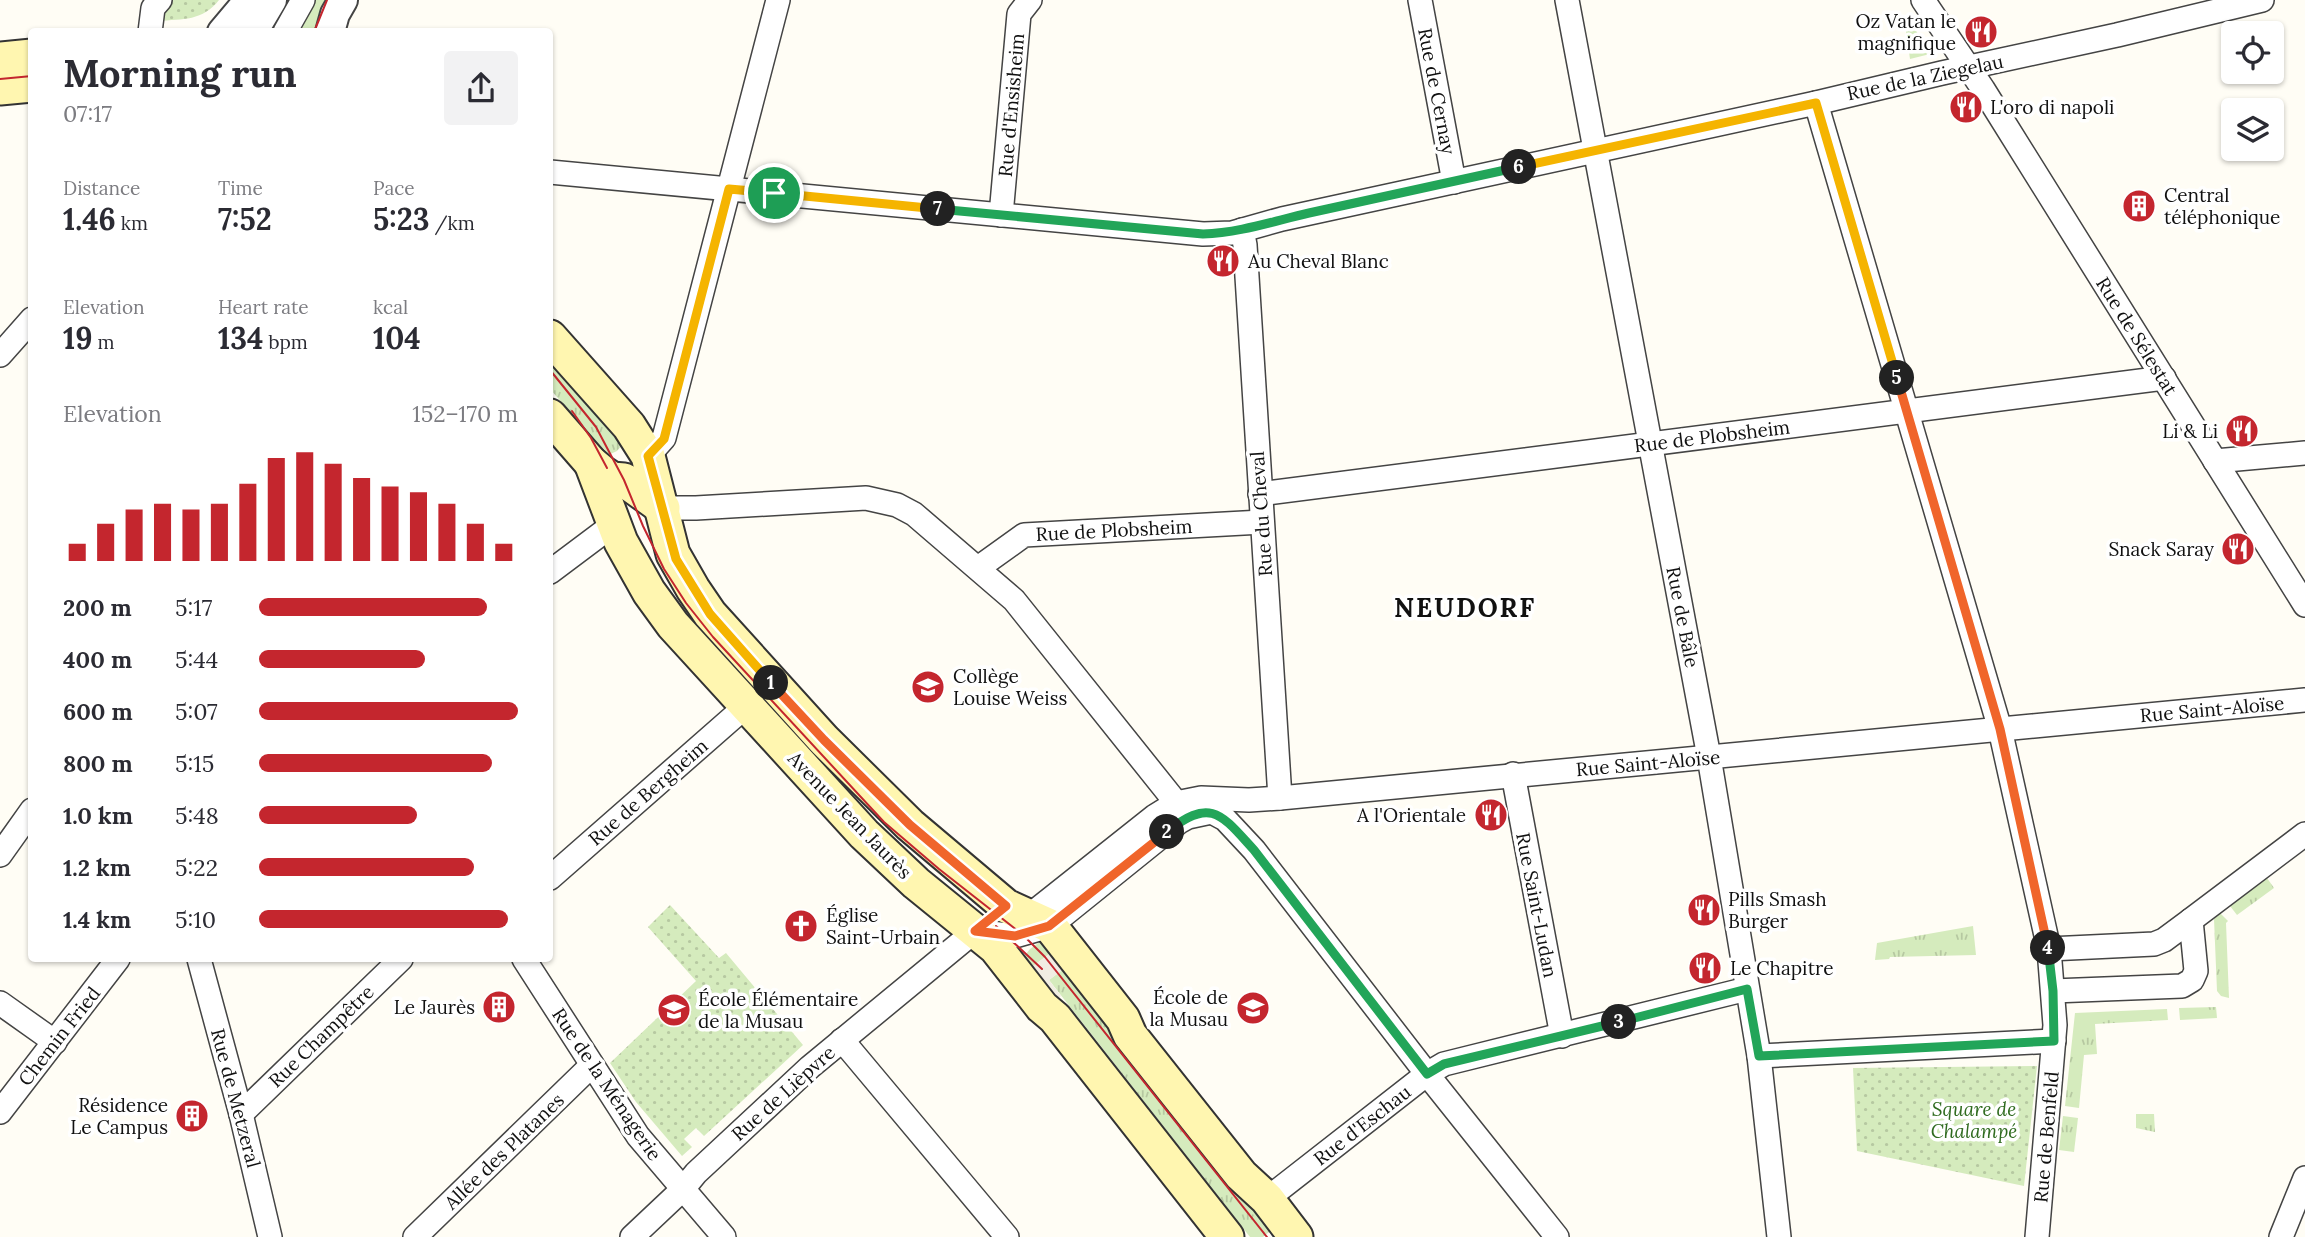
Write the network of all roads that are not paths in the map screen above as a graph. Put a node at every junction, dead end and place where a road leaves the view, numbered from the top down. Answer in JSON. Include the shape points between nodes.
{"nodes":[{"id":1,"x":160,"y":0,"type":"edge"},
{"id":2,"x":249,"y":0,"type":"edge"},
{"id":3,"x":272,"y":0,"type":"edge"},
{"id":4,"x":303,"y":0,"type":"edge"},
{"id":5,"x":343,"y":0,"type":"edge"},
{"id":6,"x":778,"y":0,"type":"edge"},
{"id":7,"x":1030,"y":0,"type":"edge"},
{"id":8,"x":1420,"y":0,"type":"edge"},
{"id":9,"x":1567,"y":0,"type":"edge"},
{"id":10,"x":1923,"y":0,"type":"edge"},
{"id":11,"x":2262,"y":0,"type":"edge"},
{"id":12,"x":150,"y":28,"type":"edge"},
{"id":13,"x":225,"y":28,"type":"edge"},
{"id":14,"x":255,"y":28,"type":"edge"},
{"id":15,"x":287,"y":28,"type":"edge"},
{"id":16,"x":331,"y":28,"type":"edge"},
{"id":17,"x":28,"y":56,"type":"edge"},
{"id":18,"x":0,"y":59,"type":"edge"},
{"id":19,"x":1969,"y":67,"type":"junction"},
{"id":20,"x":28,"y":85,"type":"edge"},
{"id":21,"x":0,"y":88,"type":"edge"},
{"id":22,"x":1816,"y":103,"type":"junction"},
{"id":23,"x":1596,"y":151,"type":"junction"},
{"id":24,"x":553,"y":172,"type":"edge"},
{"id":25,"x":1454,"y":182,"type":"junction"},
{"id":26,"x":729,"y":189,"type":"junction"},
{"id":27,"x":1001,"y":215,"type":"junction"},
{"id":28,"x":1242,"y":230,"type":"junction"},
{"id":29,"x":28,"y":330,"type":"edge"},
{"id":30,"x":553,"y":340,"type":"edge"},
{"id":31,"x":0,"y":355,"type":"edge"},
{"id":32,"x":2164,"y":378,"type":"junction"},
{"id":33,"x":1907,"y":411,"type":"junction"},
{"id":34,"x":553,"y":419,"type":"edge"},
{"id":35,"x":1651,"y":444,"type":"junction"},
{"id":36,"x":2305,"y":453,"type":"edge"},
{"id":37,"x":648,"y":456,"type":"junction"},
{"id":38,"x":2215,"y":461,"type":"junction"},
{"id":39,"x":591,"y":463,"type":"junction"},
{"id":40,"x":624,"y":480,"type":"junction"},
{"id":41,"x":1260,"y":494,"type":"junction"},
{"id":42,"x":663,"y":508,"type":"junction"},
{"id":43,"x":1262,"y":522,"type":"junction"},
{"id":44,"x":614,"y":524,"type":"junction"},
{"id":45,"x":978,"y":568,"type":"junction"},
{"id":46,"x":553,"y":570,"type":"edge"},
{"id":47,"x":2305,"y":605,"type":"edge"},
{"id":48,"x":2305,"y":700,"type":"edge"},
{"id":49,"x":746,"y":706,"type":"junction"},
{"id":50,"x":2000,"y":729,"type":"junction"},
{"id":51,"x":1709,"y":757,"type":"junction"},
{"id":52,"x":1513,"y":774,"type":"junction"},
{"id":53,"x":1280,"y":798,"type":"junction"},
{"id":54,"x":1249,"y":800,"type":"junction"},
{"id":55,"x":1212,"y":812,"type":"junction"},
{"id":56,"x":1181,"y":814,"type":"junction"},
{"id":57,"x":28,"y":816,"type":"edge"},
{"id":58,"x":2305,"y":834,"type":"edge"},
{"id":59,"x":1254,"y":850,"type":"junction"},
{"id":60,"x":0,"y":855,"type":"edge"},
{"id":61,"x":553,"y":875,"type":"edge"},
{"id":62,"x":1028,"y":916,"type":"junction"},
{"id":63,"x":2191,"y":920,"type":"junction"},
{"id":64,"x":975,"y":931,"type":"junction"},
{"id":65,"x":2049,"y":949,"type":"junction"},
{"id":66,"x":116,"y":962,"type":"edge"},
{"id":67,"x":199,"y":962,"type":"edge"},
{"id":68,"x":398,"y":962,"type":"edge"},
{"id":69,"x":525,"y":962,"type":"edge"},
{"id":70,"x":1747,"y":989,"type":"junction"},
{"id":71,"x":2053,"y":991,"type":"junction"},
{"id":72,"x":0,"y":1003,"type":"edge"},
{"id":73,"x":1562,"y":1036,"type":"junction"},
{"id":74,"x":842,"y":1040,"type":"junction"},
{"id":75,"x":2054,"y":1041,"type":"junction"},
{"id":76,"x":55,"y":1042,"type":"junction"},
{"id":77,"x":1759,"y":1056,"type":"junction"},
{"id":78,"x":592,"y":1065,"type":"junction"},
{"id":79,"x":1427,"y":1074,"type":"junction"},
{"id":80,"x":0,"y":1112,"type":"edge"},
{"id":81,"x":241,"y":1114,"type":"junction"},
{"id":82,"x":2305,"y":1178,"type":"edge"},
{"id":83,"x":683,"y":1189,"type":"junction"},
{"id":84,"x":1267,"y":1199,"type":"junction"},
{"id":85,"x":270,"y":1237,"type":"edge"},
{"id":86,"x":415,"y":1237,"type":"edge"},
{"id":87,"x":632,"y":1237,"type":"edge"},
{"id":88,"x":724,"y":1237,"type":"edge"},
{"id":89,"x":1007,"y":1237,"type":"edge"},
{"id":90,"x":1227,"y":1237,"type":"edge"},
{"id":91,"x":1296,"y":1237,"type":"edge"},
{"id":92,"x":1558,"y":1237,"type":"edge"},
{"id":93,"x":1779,"y":1237,"type":"edge"},
{"id":94,"x":2037,"y":1237,"type":"edge"},
{"id":95,"x":2281,"y":1237,"type":"edge"}],
"edges":[{"from":1,"to":12,"type":"street","via":[[153,8]]},
{"from":2,"to":13,"type":"street"},
{"from":3,"to":14,"type":"street"},
{"from":4,"to":15,"type":"street"},
{"from":5,"to":16,"type":"street"},
{"from":6,"to":26,"type":"street"},
{"from":7,"to":27,"type":"street","name":"Rue d'Ensisheim","via":[[1019,14]]},
{"from":8,"to":25,"type":"street","name":"Rue de Cernay"},
{"from":9,"to":23,"type":"street","name":"Rue de Bâle"},
{"from":10,"to":19,"type":"street","name":"Rue de Sélestat"},
{"from":11,"to":19,"type":"street","name":"Rue de la Ziegelau"},
{"from":17,"to":18,"type":"main road"},
{"from":19,"to":22,"type":"street","name":"Rue de la Ziegelau"},
{"from":19,"to":32,"type":"street","name":"Rue de Sélestat"},
{"from":20,"to":21,"type":"main road"},
{"from":22,"to":23,"type":"street","name":"Rue de la Ziegelau"},
{"from":22,"to":33,"type":"street","name":"Rue de Benfeld"},
{"from":23,"to":25,"type":"street","name":"Rue de la Ziegelau"},
{"from":23,"to":35,"type":"street","name":"Rue de Bâle"},
{"from":24,"to":26,"type":"street","name":"Rue de la Ziegelau"},
{"from":25,"to":28,"type":"street","name":"Rue de la Ziegelau"},
{"from":26,"to":27,"type":"street","name":"Rue de la Ziegelau"},
{"from":26,"to":37,"type":"street","via":[[664,439]]},
{"from":27,"to":28,"type":"street","name":"Rue de la Ziegelau","via":[[1203,234]]},
{"from":28,"to":41,"type":"street","name":"Rue du Cheval"},
{"from":29,"to":31,"type":"street"},
{"from":30,"to":37,"type":"main road","name":"Avenue Jean Jaurès","via":[[629,426]]},
{"from":32,"to":33,"type":"street","name":"Rue de Plobsheim"},
{"from":32,"to":38,"type":"street","name":"Rue de Sélestat"},
{"from":33,"to":35,"type":"street","name":"Rue de Plobsheim"},
{"from":33,"to":50,"type":"street","name":"Rue de Benfeld"},
{"from":34,"to":39,"type":"main road","name":"Avenue Jean Jaurès"},
{"from":35,"to":41,"type":"street","name":"Rue de Plobsheim"},
{"from":35,"to":51,"type":"street","name":"Rue de Bâle"},
{"from":36,"to":38,"type":"street"},
{"from":37,"to":40,"type":"main road"},
{"from":37,"to":42,"type":"main road","name":"Avenue Jean Jaurès"},
{"from":38,"to":47,"type":"street","name":"Rue de Sélestat"},
{"from":39,"to":40,"type":"main road","name":"Avenue Jean Jaurès","via":[[612,479]]},
{"from":39,"to":44,"type":"main road","name":"Avenue Jean Jaurès"},
{"from":40,"to":42,"type":"main road","name":"Avenue Jean Jaurès"},
{"from":41,"to":43,"type":"street","name":"Rue du Cheval"},
{"from":42,"to":45,"type":"street","via":[[866,498],[882,501],[914,514]]},
{"from":42,"to":62,"type":"main road","name":"Avenue Jean Jaurès","via":[[676,559],[726,634],[910,825]]},
{"from":43,"to":45,"type":"street","name":"Rue de Plobsheim","via":[[1024,535]]},
{"from":43,"to":53,"type":"street","name":"Rue du Cheval"},
{"from":44,"to":46,"type":"street"},
{"from":44,"to":49,"type":"main road","name":"Avenue Jean Jaurès","via":[[649,592]]},
{"from":45,"to":56,"type":"street","via":[[1014,600],[1160,779]]},
{"from":48,"to":50,"type":"street","name":"Rue Saint-Aloïse"},
{"from":49,"to":61,"type":"street","name":"Rue de Bergheim"},
{"from":49,"to":64,"type":"main road","name":"Avenue Jean Jaurès","via":[[864,834]]},
{"from":50,"to":51,"type":"street","name":"Rue Saint-Aloïse"},
{"from":50,"to":65,"type":"street","name":"Rue de Benfeld"},
{"from":51,"to":52,"type":"street","name":"Rue Saint-Aloïse"},
{"from":51,"to":70,"type":"street","name":"Rue de Bâle"},
{"from":52,"to":53,"type":"street","name":"Rue Saint-Aloïse"},
{"from":52,"to":73,"type":"street","name":"Rue Saint-Ludan"},
{"from":53,"to":54,"type":"street","name":"Rue Saint-Aloïse"},
{"from":54,"to":55,"type":"street"},
{"from":54,"to":56,"type":"street","name":"Rue Saint-Aloïse","via":[[1200,798]]},
{"from":54,"to":59,"type":"street"},
{"from":55,"to":56,"type":"street"},
{"from":55,"to":59,"type":"street","via":[[1226,819]]},
{"from":56,"to":62,"type":"street","name":"Rue Saint-Aloïse","via":[[1155,816]]},
{"from":57,"to":60,"type":"street"},
{"from":58,"to":63,"type":"street"},
{"from":59,"to":79,"type":"street"},
{"from":62,"to":64,"type":"main road"},
{"from":62,"to":64,"type":"street","name":"Rue Saint-Aloïse","via":[[1015,936]]},
{"from":62,"to":84,"type":"main road","name":"Avenue Jean Jaurès","via":[[1123,1019],[1130,1035],[1241,1175]]},
{"from":63,"to":65,"type":"street","via":[[2154,944]]},
{"from":63,"to":71,"type":"street","via":[[2196,971],[2192,980],[2182,985]]},
{"from":64,"to":74,"type":"street","name":"Rue de Lièpvre"},
{"from":64,"to":90,"type":"main road","name":"Avenue Jean Jaurès","via":[[996,948],[1055,1018]]},
{"from":65,"to":71,"type":"street","name":"Rue de Benfeld"},
{"from":66,"to":76,"type":"street","name":"Chemin Fried"},
{"from":67,"to":81,"type":"street","name":"Rue de Metzeral"},
{"from":68,"to":81,"type":"street","name":"Rue Champêtre"},
{"from":69,"to":78,"type":"street","name":"Rue de la Ménagerie"},
{"from":70,"to":73,"type":"street","name":"Rue d'Eschau"},
{"from":70,"to":77,"type":"street","name":"Rue de Bâle"},
{"from":71,"to":75,"type":"street","name":"Rue de Benfeld"},
{"from":72,"to":76,"type":"street"},
{"from":73,"to":79,"type":"street","name":"Rue d'Eschau","via":[[1444,1064]]},
{"from":74,"to":83,"type":"street","name":"Rue de Lièpvre"},
{"from":74,"to":89,"type":"street"},
{"from":75,"to":77,"type":"street"},
{"from":75,"to":94,"type":"street","name":"Rue de Benfeld"},
{"from":76,"to":80,"type":"street","name":"Chemin Fried"},
{"from":77,"to":93,"type":"street","name":"Rue de Bâle"},
{"from":78,"to":83,"type":"street","name":"Rue de la Ménagerie","via":[[638,1136]]},
{"from":78,"to":86,"type":"street","name":"Allée des Platanes"},
{"from":79,"to":84,"type":"street","name":"Rue d'Eschau"},
{"from":79,"to":92,"type":"street"},
{"from":81,"to":85,"type":"street","name":"Rue de Metzeral"},
{"from":82,"to":95,"type":"street"},
{"from":83,"to":87,"type":"street","name":"Rue de Lièpvre"},
{"from":83,"to":88,"type":"street","name":"Rue de la Ménagerie"},
{"from":84,"to":91,"type":"main road","name":"Avenue Jean Jaurès"}]}
